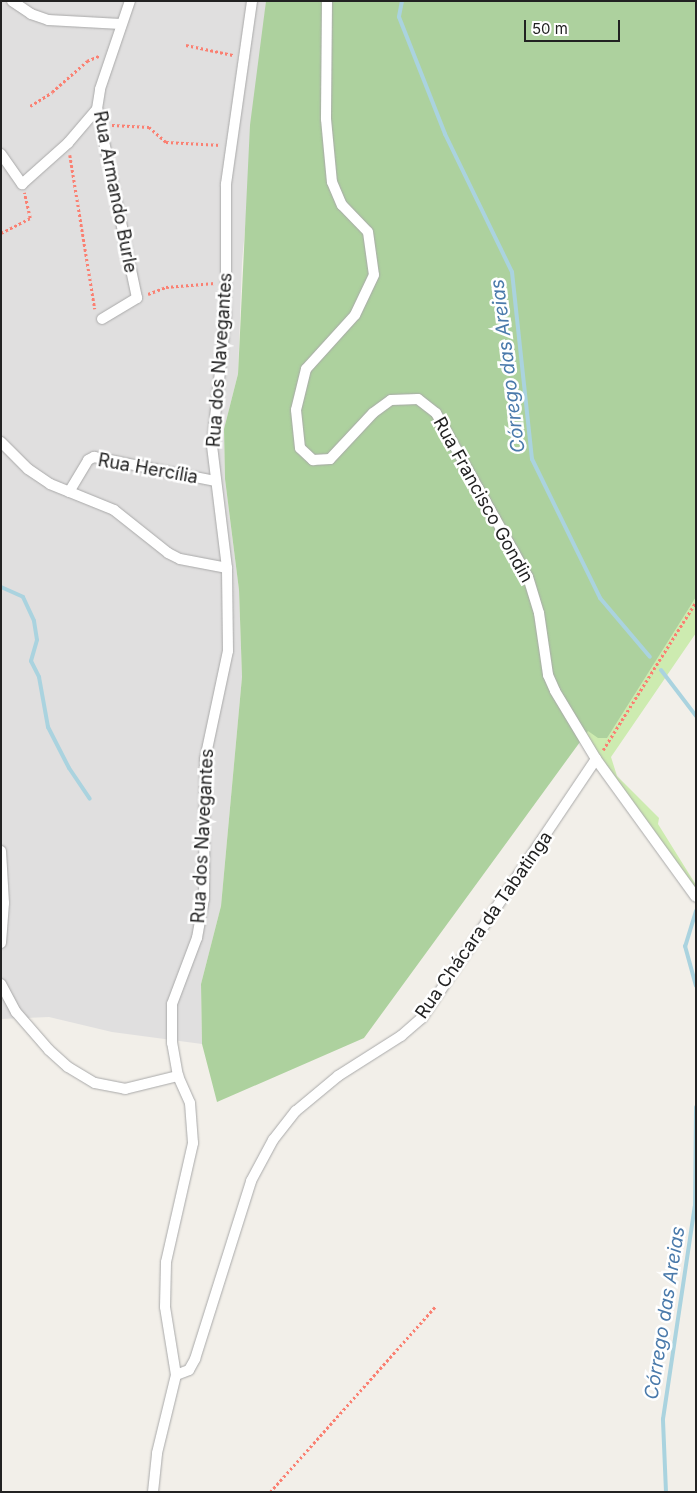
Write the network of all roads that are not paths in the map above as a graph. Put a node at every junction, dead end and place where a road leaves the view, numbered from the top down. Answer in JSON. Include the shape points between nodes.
{"nodes":[{"id":1,"x":12,"y":1,"type":"edge"},
{"id":2,"x":130,"y":1,"type":"edge"},
{"id":3,"x":252,"y":1,"type":"edge"},
{"id":4,"x":326,"y":1,"type":"edge"},
{"id":5,"x":121,"y":24,"type":"junction"},
{"id":6,"x":97,"y":108,"type":"junction"},
{"id":7,"x":1,"y":154,"type":"edge"},
{"id":8,"x":102,"y":319,"type":"road end"},
{"id":9,"x":1,"y":442,"type":"edge"},
{"id":10,"x":215,"y":481,"type":"junction"},
{"id":11,"x":69,"y":492,"type":"junction"},
{"id":12,"x":227,"y":568,"type":"junction"},
{"id":13,"x":596,"y":759,"type":"junction"},
{"id":14,"x":1,"y":851,"type":"edge"},
{"id":15,"x":3,"y":863,"type":"edge"},
{"id":16,"x":696,"y":897,"type":"edge"},
{"id":17,"x":1,"y":943,"type":"edge"},
{"id":18,"x":1,"y":984,"type":"edge"},
{"id":19,"x":178,"y":1076,"type":"junction"},
{"id":20,"x":176,"y":1375,"type":"junction"},
{"id":21,"x":153,"y":1492,"type":"edge"}],
"edges":[{"from":1,"to":5,"type":"street","via":[[31,14],[48,20]]},
{"from":2,"to":5,"type":"street","name":"Rua Armando Burle"},
{"from":3,"to":10,"type":"street","name":"Rua dos Navegantes","via":[[226,184],[228,283],[213,426]]},
{"from":4,"to":13,"type":"street","name":"Rua Francisco Gondin","via":[[326,119],[332,182],[342,205],[368,232],[374,275],[355,315],[306,369],[296,410],[300,448],[313,460],[326,461],[373,413],[391,400],[405,397],[428,403],[528,577],[538,605],[548,675],[573,724]]},
{"from":5,"to":6,"type":"street","name":"Rua Armando Burle"},
{"from":6,"to":7,"type":"street","via":[[68,143],[22,184]]},
{"from":6,"to":8,"type":"street","name":"Rua Armando Burle","via":[[137,298]]},
{"from":9,"to":11,"type":"street","via":[[28,469]]},
{"from":10,"to":11,"type":"street","name":"Rua Hercília","via":[[94,457],[88,460]]},
{"from":10,"to":12,"type":"street","name":"Rua dos Navegantes"},
{"from":11,"to":12,"type":"street","via":[[114,510],[180,559]]},
{"from":12,"to":19,"type":"street","name":"Rua dos Navegantes","via":[[228,651],[203,782],[204,899],[197,938],[172,1004],[172,1043]]},
{"from":13,"to":16,"type":"street","name":"Rua Francisco Gondin"},
{"from":13,"to":20,"type":"street","name":"Rua Chácara da Tabatinga","via":[[422,1018],[401,1036],[338,1076],[296,1111],[273,1140],[251,1181],[195,1359],[188,1370]]},
{"from":14,"to":15,"type":"street"},
{"from":15,"to":17,"type":"street"},
{"from":18,"to":19,"type":"street","via":[[16,1012],[49,1050],[68,1067],[95,1082],[125,1088]]},
{"from":19,"to":20,"type":"street","name":"Rua dos Navegantes","via":[[190,1103],[194,1131],[190,1162],[171,1234],[164,1283]]},
{"from":20,"to":21,"type":"street","name":"Rua dos Navegantes","via":[[156,1453]]}]}
